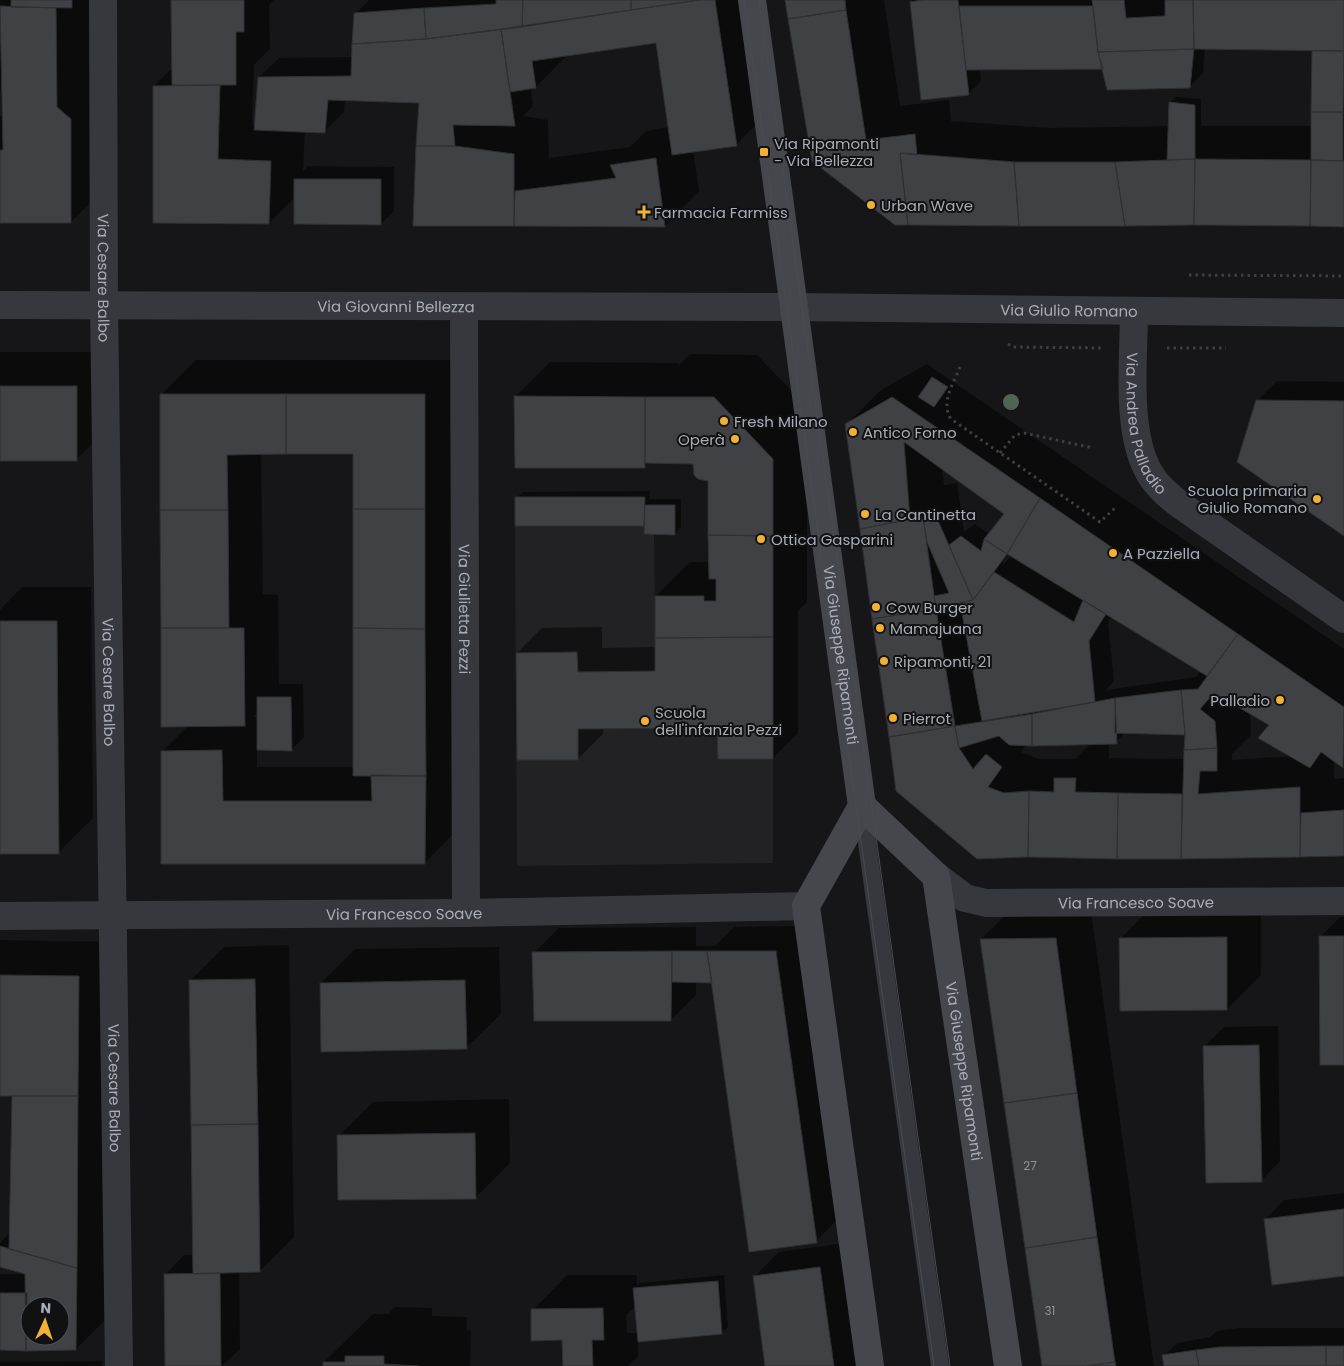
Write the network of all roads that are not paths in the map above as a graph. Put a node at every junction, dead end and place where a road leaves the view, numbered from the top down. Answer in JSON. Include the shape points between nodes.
{"nodes":[{"id":1,"x":103,"y":0,"type":"edge"},
{"id":2,"x":752,"y":0,"type":"edge"},
{"id":3,"x":0,"y":305,"type":"edge"},
{"id":4,"x":104,"y":305,"type":"junction"},
{"id":5,"x":464,"y":307,"type":"junction"},
{"id":6,"x":794,"y":307,"type":"junction"},
{"id":7,"x":1134,"y":311,"type":"junction"},
{"id":8,"x":1344,"y":312,"type":"edge"},
{"id":9,"x":1344,"y":618,"type":"edge"},
{"id":10,"x":862,"y":806,"type":"junction"},
{"id":11,"x":936,"y":876,"type":"junction"},
{"id":12,"x":1344,"y":901,"type":"edge"},
{"id":13,"x":806,"y":906,"type":"junction"},
{"id":14,"x":466,"y":913,"type":"junction"},
{"id":15,"x":113,"y":915,"type":"junction"},
{"id":16,"x":0,"y":916,"type":"edge"},
{"id":17,"x":119,"y":1366,"type":"edge"},
{"id":18,"x":870,"y":1366,"type":"edge"},
{"id":19,"x":940,"y":1366,"type":"edge"},
{"id":20,"x":1008,"y":1366,"type":"edge"}],
"edges":[{"from":1,"to":4,"type":"street","name":"Via Cesare Balbo"},
{"from":2,"to":6,"type":"street","name":"Via Giuseppe Ripamonti"},
{"from":3,"to":4,"type":"street","name":"Via Giovanni Bellezza"},
{"from":4,"to":5,"type":"street","name":"Via Giovanni Bellezza"},
{"from":4,"to":15,"type":"street","name":"Via Cesare Balbo"},
{"from":5,"to":6,"type":"street","name":"Via Giovanni Bellezza"},
{"from":5,"to":14,"type":"street","name":"Via Giulietta Pezzi"},
{"from":6,"to":7,"type":"street","name":"Via Giulio Romano"},
{"from":6,"to":10,"type":"street","name":"Via Giuseppe Ripamonti"},
{"from":7,"to":8,"type":"street","name":"Via Giulio Romano"},
{"from":7,"to":9,"type":"street","name":"Via Andrea Palladio","via":[[1135,429],[1149,473],[1179,504]]},
{"from":10,"to":11,"type":"street"},
{"from":10,"to":13,"type":"street"},
{"from":10,"to":19,"type":"lane","name":"Via Giuseppe Ripamonti"},
{"from":11,"to":12,"type":"street","name":"Via Francesco Soave","via":[[965,898],[986,904]]},
{"from":11,"to":20,"type":"street","name":"Via Giuseppe Ripamonti"},
{"from":13,"to":14,"type":"street","name":"Via Francesco Soave"},
{"from":13,"to":18,"type":"street"},
{"from":14,"to":15,"type":"street","name":"Via Francesco Soave"},
{"from":15,"to":16,"type":"street","name":"Via Francesco Soave"},
{"from":15,"to":17,"type":"street","name":"Via Cesare Balbo"}]}
